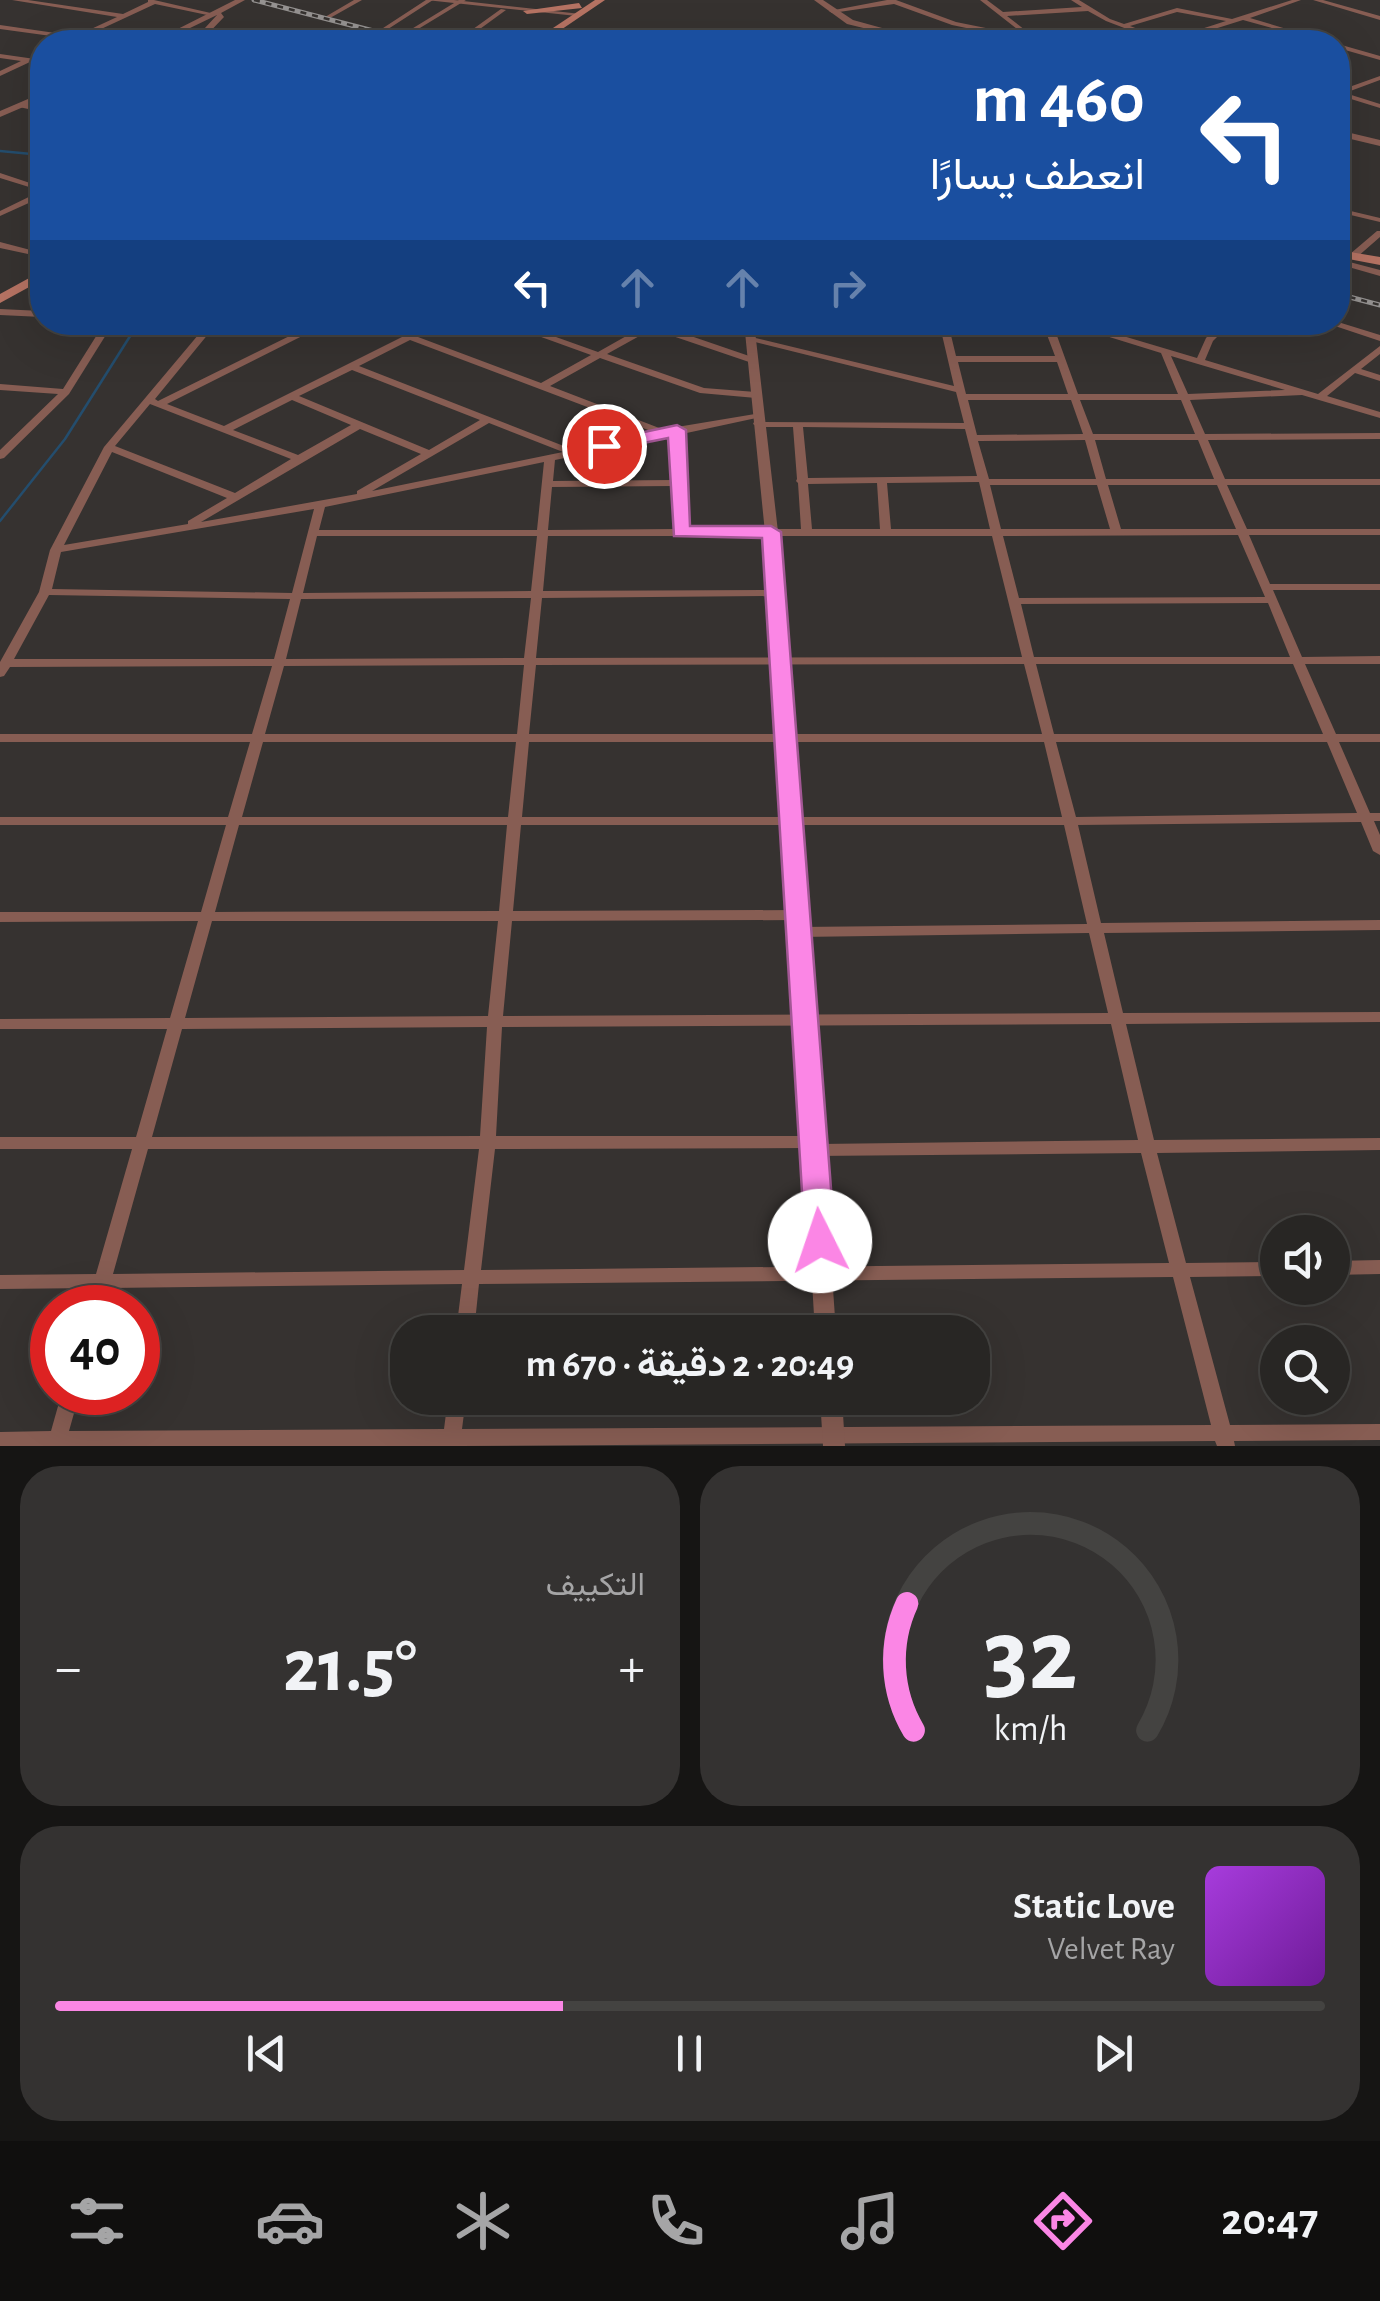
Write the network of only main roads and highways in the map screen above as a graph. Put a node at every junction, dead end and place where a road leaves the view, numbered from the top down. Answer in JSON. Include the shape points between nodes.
{"nodes":[{"id":1,"x":601,"y":0,"type":"edge"},
{"id":2,"x":572,"y":12,"type":"edge"},
{"id":3,"x":544,"y":30,"type":"edge"},
{"id":4,"x":552,"y":30,"type":"edge"},
{"id":5,"x":1350,"y":256,"type":"edge"},
{"id":6,"x":1380,"y":261,"type":"edge"},
{"id":7,"x":30,"y":282,"type":"edge"},
{"id":8,"x":30,"y":292,"type":"edge"},
{"id":9,"x":0,"y":299,"type":"edge"},
{"id":10,"x":0,"y":311,"type":"edge"}],
"edges":[{"from":1,"to":2,"type":"main road"},
{"from":2,"to":2,"type":"main road","via":[[531,12]]},
{"from":2,"to":3,"type":"main road"},
{"from":2,"to":4,"type":"main road"},
{"from":5,"to":6,"type":"main road"},
{"from":7,"to":9,"type":"main road"},
{"from":8,"to":10,"type":"main road"}]}
